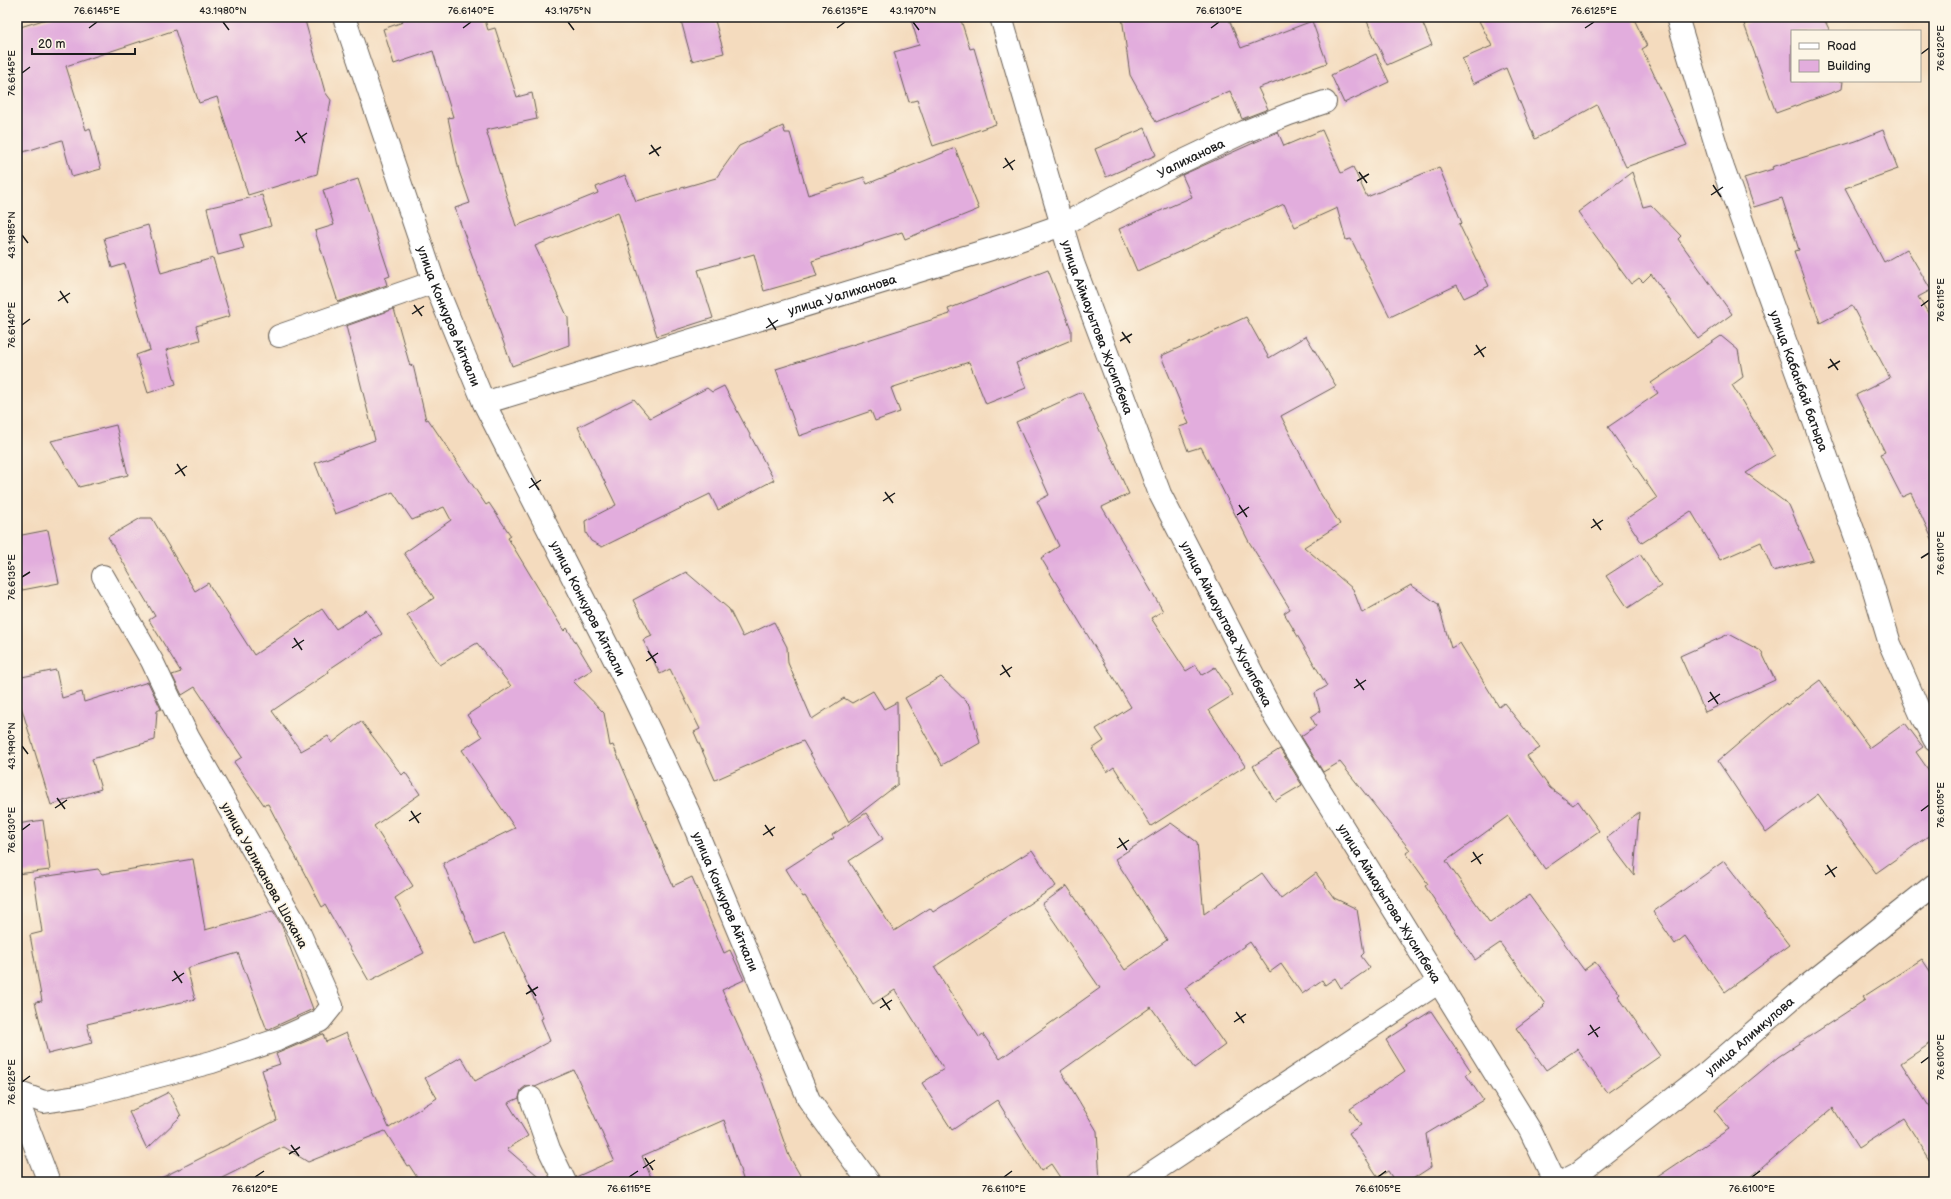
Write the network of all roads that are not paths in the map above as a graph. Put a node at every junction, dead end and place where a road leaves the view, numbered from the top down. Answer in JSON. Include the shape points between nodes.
{"nodes":[{"id":1,"x":344,"y":17,"type":"edge"},
{"id":2,"x":1001,"y":17,"type":"edge"},
{"id":3,"x":1678,"y":17,"type":"edge"},
{"id":4,"x":1325,"y":102,"type":"dead end"},
{"id":5,"x":1062,"y":225,"type":"junction"},
{"id":6,"x":434,"y":282,"type":"junction"},
{"id":7,"x":279,"y":336,"type":"dead end"},
{"id":8,"x":484,"y":403,"type":"junction"},
{"id":9,"x":103,"y":576,"type":"dead end"},
{"id":10,"x":1934,"y":739,"type":"edge"},
{"id":11,"x":1934,"y":885,"type":"edge"},
{"id":12,"x":1439,"y":982,"type":"junction"},
{"id":13,"x":17,"y":1092,"type":"edge"},
{"id":14,"x":531,"y":1098,"type":"dead end"},
{"id":15,"x":17,"y":1099,"type":"edge"},
{"id":16,"x":49,"y":1182,"type":"edge"},
{"id":17,"x":565,"y":1182,"type":"edge"},
{"id":18,"x":869,"y":1182,"type":"edge"},
{"id":19,"x":1138,"y":1182,"type":"edge"},
{"id":20,"x":1555,"y":1182,"type":"edge"},
{"id":21,"x":1562,"y":1182,"type":"edge"}],
"edges":[{"from":1,"to":6,"type":"street","name":"улица Конкуров Айткали"},
{"from":2,"to":5,"type":"street","name":"улица Аймауытова Жусипбека"},
{"from":3,"to":10,"type":"street","name":"улица Кабанбай батыра","via":[[1723,168],[1870,577],[1890,644]]},
{"from":4,"to":5,"type":"street","name":"Уалиханова","via":[[1244,132]]},
{"from":5,"to":8,"type":"street","name":"улица Уалиханова","via":[[1011,244]]},
{"from":5,"to":12,"type":"street","name":"улица Аймауытова Жусипбека","via":[[1073,263],[1160,494],[1276,719]]},
{"from":6,"to":7,"type":"street"},
{"from":6,"to":8,"type":"street","name":"улица Конкуров Айткали"},
{"from":8,"to":18,"type":"street","name":"улица Конкуров Айткали","via":[[631,692],[688,811],[809,1100]]},
{"from":9,"to":13,"type":"street","name":"улица Уалиханова Шокана","via":[[152,661],[188,737],[296,925],[332,1006],[320,1021],[238,1054],[83,1096],[44,1102]]},
{"from":11,"to":21,"type":"street","name":"улица Алимкулова","via":[[1802,990],[1705,1074],[1577,1174]]},
{"from":12,"to":19,"type":"street"},
{"from":12,"to":20,"type":"street","name":"улица Аймауытова Жусипбека","via":[[1530,1130]]},
{"from":14,"to":17,"type":"street","via":[[549,1149]]},
{"from":15,"to":16,"type":"street"}]}
